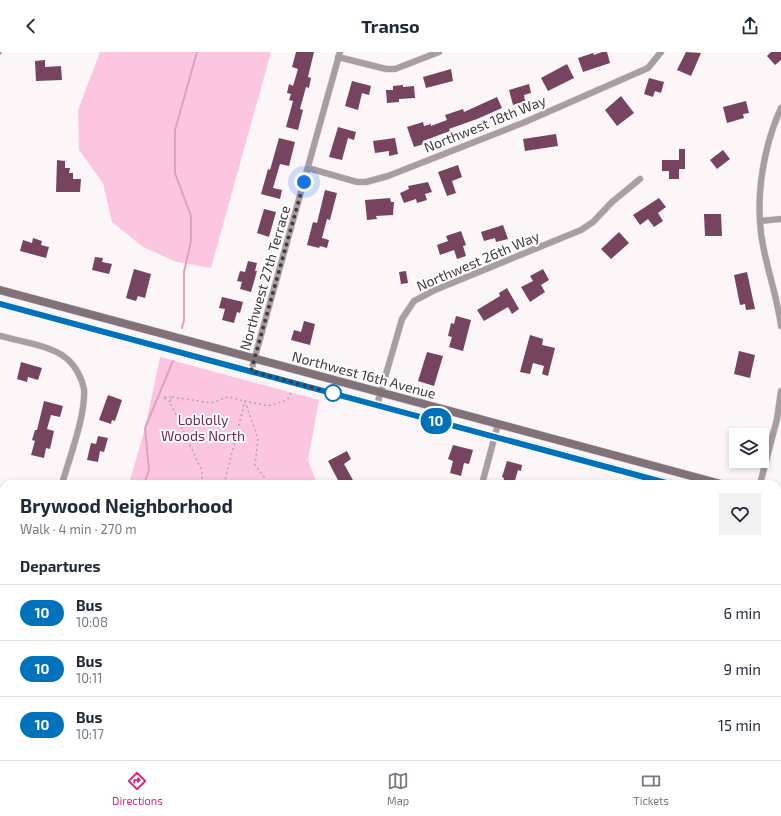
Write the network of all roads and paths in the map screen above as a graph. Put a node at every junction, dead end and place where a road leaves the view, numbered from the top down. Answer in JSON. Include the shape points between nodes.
{"nodes":[{"id":1,"x":439,"y":52,"type":"edge"},
{"id":2,"x":661,"y":52,"type":"edge"},
{"id":3,"x":339,"y":55,"type":"edge"},
{"id":4,"x":781,"y":108,"type":"edge"},
{"id":5,"x":308,"y":168,"type":"junction"},
{"id":6,"x":640,"y":178,"type":"dead end"},
{"id":7,"x":781,"y":219,"type":"edge"},
{"id":8,"x":760,"y":221,"type":"junction"},
{"id":9,"x":0,"y":290,"type":"edge"},
{"id":10,"x":0,"y":304,"type":"edge"},
{"id":11,"x":123,"y":323,"type":"junction"},
{"id":12,"x":781,"y":326,"type":"edge"},
{"id":13,"x":0,"y":336,"type":"edge"},
{"id":14,"x":120,"y":336,"type":"junction"},
{"id":15,"x":254,"y":359,"type":"junction"},
{"id":16,"x":251,"y":371,"type":"junction"},
{"id":17,"x":293,"y":389,"type":"dead end"},
{"id":18,"x":781,"y":391,"type":"edge"},
{"id":19,"x":381,"y":393,"type":"junction"},
{"id":20,"x":172,"y":397,"type":"junction"},
{"id":21,"x":245,"y":401,"type":"junction"},
{"id":22,"x":170,"y":402,"type":"junction"},
{"id":23,"x":377,"y":405,"type":"junction"},
{"id":24,"x":498,"y":424,"type":"junction"},
{"id":25,"x":495,"y":437,"type":"junction"},
{"id":26,"x":626,"y":458,"type":"junction"},
{"id":27,"x":622,"y":471,"type":"junction"},
{"id":28,"x":63,"y":480,"type":"edge"},
{"id":29,"x":202,"y":480,"type":"edge"},
{"id":30,"x":225,"y":480,"type":"edge"},
{"id":31,"x":264,"y":480,"type":"edge"},
{"id":32,"x":483,"y":480,"type":"edge"},
{"id":33,"x":656,"y":480,"type":"edge"},
{"id":34,"x":706,"y":480,"type":"edge"},
{"id":35,"x":761,"y":480,"type":"edge"}],
"edges":[{"from":1,"to":3,"type":"street","via":[[394,69]]},
{"from":2,"to":5,"type":"street","name":"Northwest 18th Way","via":[[648,68],[525,122],[388,176],[357,182]]},
{"from":3,"to":5,"type":"street","name":"Northwest 27th Terrace"},
{"from":4,"to":8,"type":"street","via":[[768,145],[762,179]]},
{"from":5,"to":15,"type":"street","name":"Northwest 27th Terrace"},
{"from":6,"to":19,"type":"street","name":"Northwest 26th Way","via":[[581,230],[414,301],[402,319]]},
{"from":7,"to":8,"type":"street"},
{"from":8,"to":12,"type":"street"},
{"from":9,"to":11,"type":"main road","name":"Northwest 16th Avenue"},
{"from":10,"to":14,"type":"main road","name":"Northwest 16th Avenue"},
{"from":11,"to":14,"type":"main road"},
{"from":11,"to":15,"type":"main road","name":"Northwest 16th Avenue"},
{"from":13,"to":28,"type":"street","via":[[66,357],[80,375],[84,389],[82,410]]},
{"from":14,"to":16,"type":"main road","name":"Northwest 16th Avenue"},
{"from":15,"to":16,"type":"street","name":"Northwest 27th Terrace"},
{"from":15,"to":19,"type":"main road","name":"Northwest 16th Avenue"},
{"from":16,"to":23,"type":"main road","name":"Northwest 16th Avenue"},
{"from":17,"to":21,"type":"path","via":[[287,400],[268,406]]},
{"from":18,"to":35,"type":"street","via":[[777,419]]},
{"from":19,"to":23,"type":"street","name":"Northwest 26th Way"},
{"from":19,"to":24,"type":"main road","name":"Northwest 16th Avenue"},
{"from":20,"to":21,"type":"path","via":[[211,403],[228,396]]},
{"from":20,"to":22,"type":"path"},
{"from":20,"to":22,"type":"path","via":[[163,397]]},
{"from":21,"to":30,"type":"path"},
{"from":21,"to":31,"type":"path","via":[[258,439],[255,466]]},
{"from":22,"to":29,"type":"path","via":[[202,470]]},
{"from":23,"to":25,"type":"main road","name":"Northwest 16th Avenue"},
{"from":24,"to":25,"type":"street"},
{"from":24,"to":26,"type":"main road","name":"Northwest 16th Avenue"},
{"from":25,"to":27,"type":"main road","name":"Northwest 16th Avenue"},
{"from":25,"to":32,"type":"street"},
{"from":26,"to":27,"type":"main road"},
{"from":26,"to":34,"type":"main road","name":"Northwest 16th Avenue"},
{"from":27,"to":33,"type":"main road","name":"Northwest 16th Avenue"}]}
